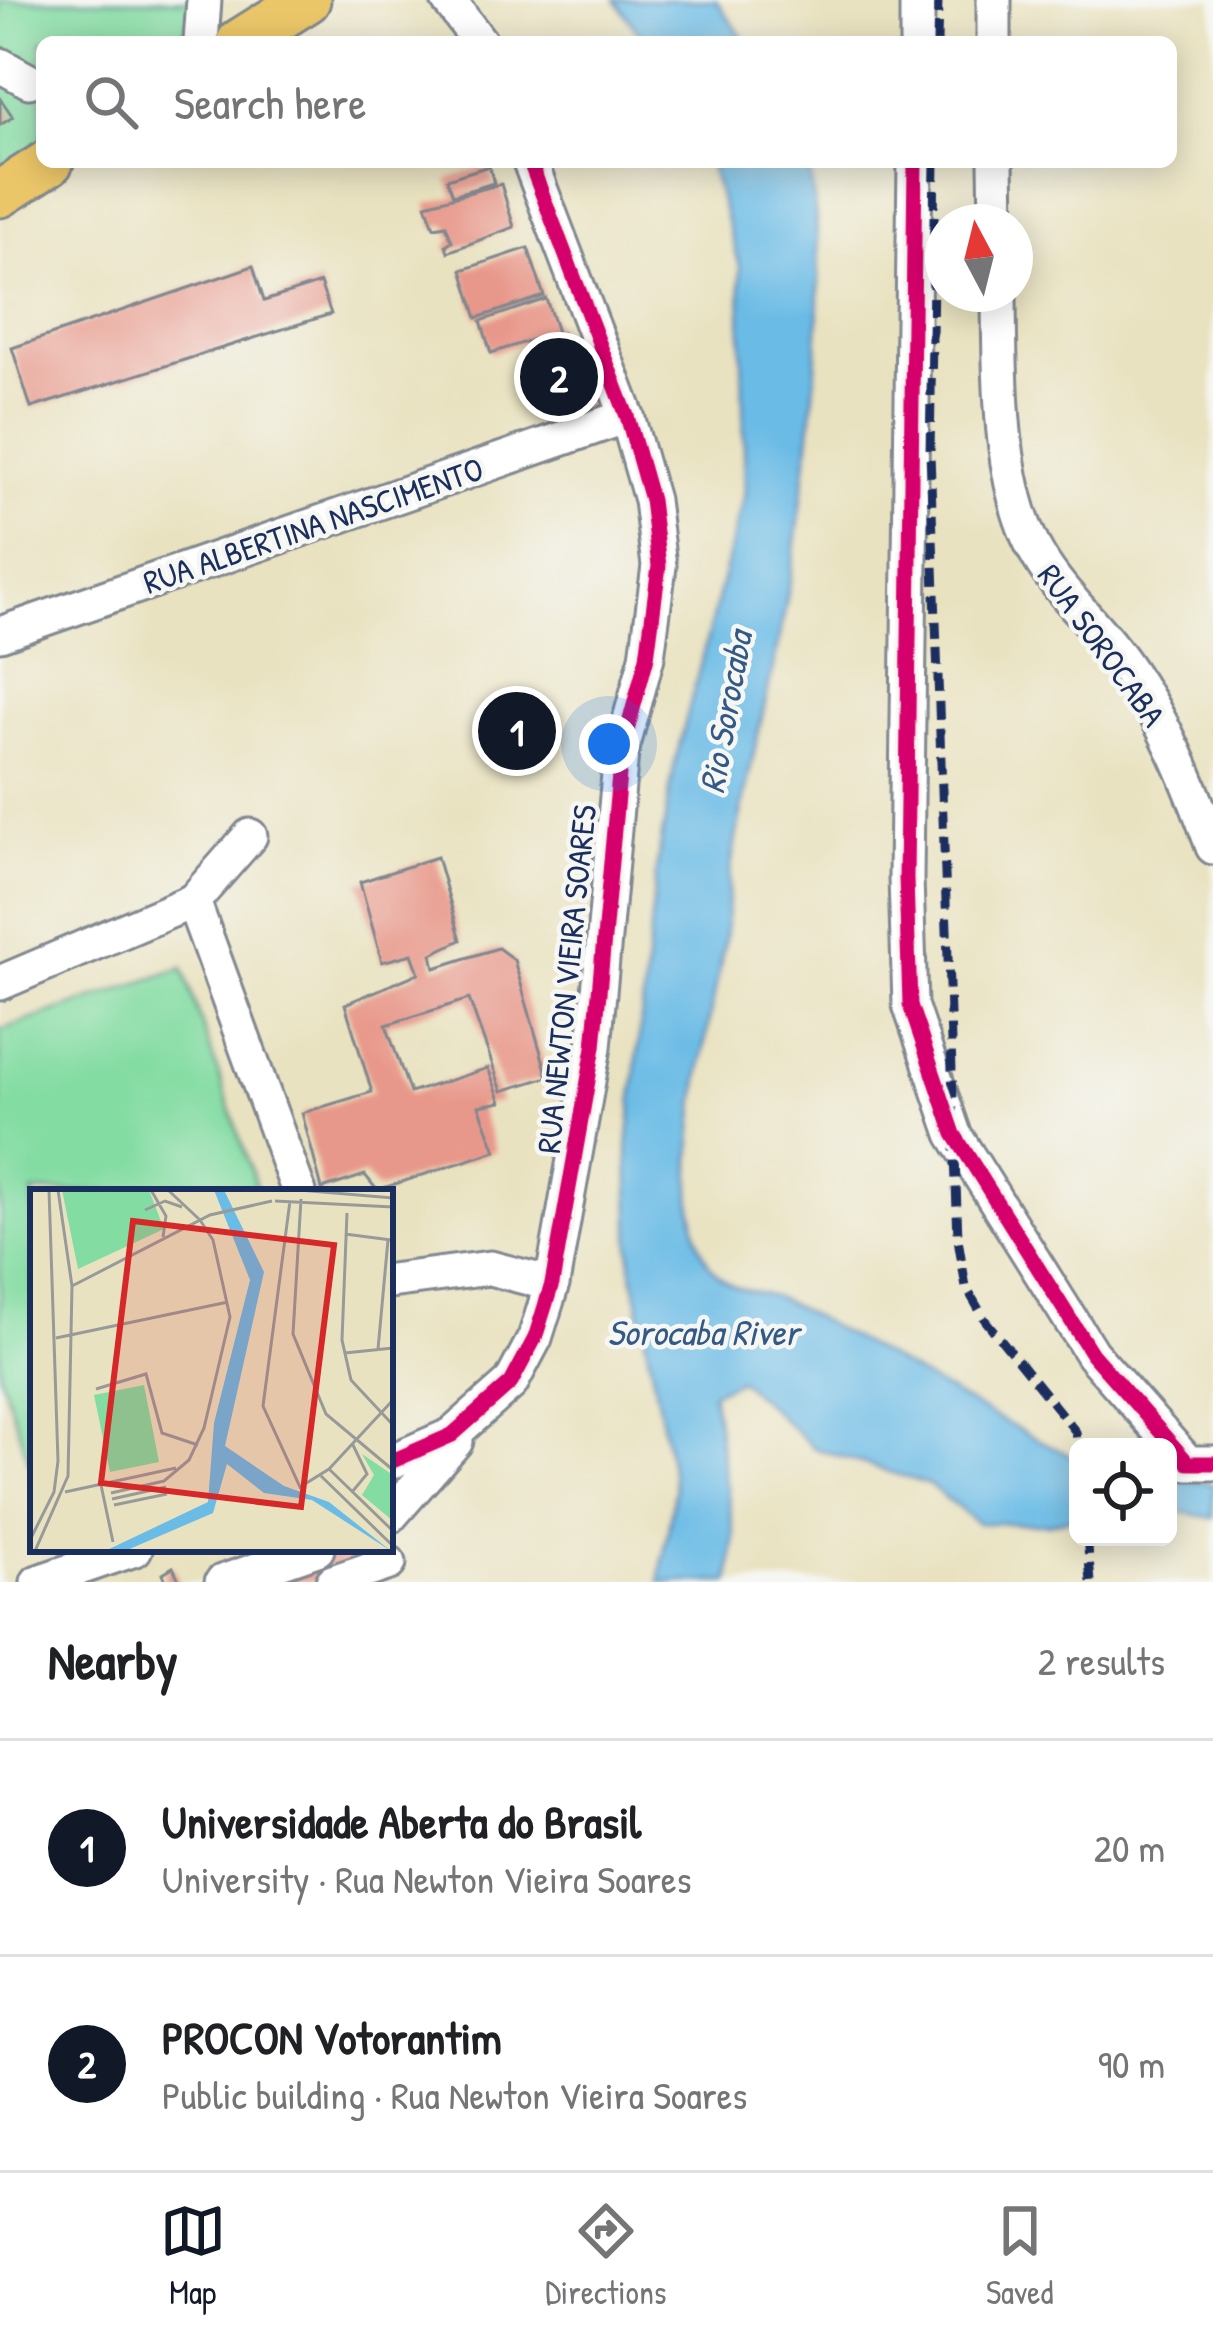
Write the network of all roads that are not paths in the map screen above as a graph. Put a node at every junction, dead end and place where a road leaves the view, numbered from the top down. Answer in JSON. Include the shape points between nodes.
{"nodes":[{"id":1,"x":204,"y":0,"type":"edge"},
{"id":2,"x":307,"y":0,"type":"edge"},
{"id":3,"x":448,"y":0,"type":"edge"},
{"id":4,"x":917,"y":0,"type":"edge"},
{"id":5,"x":994,"y":0,"type":"edge"},
{"id":6,"x":201,"y":36,"type":"edge"},
{"id":7,"x":250,"y":36,"type":"edge"},
{"id":8,"x":475,"y":36,"type":"edge"},
{"id":9,"x":917,"y":36,"type":"edge"},
{"id":10,"x":994,"y":36,"type":"edge"},
{"id":11,"x":41,"y":168,"type":"edge"},
{"id":12,"x":532,"y":168,"type":"edge"},
{"id":13,"x":915,"y":168,"type":"edge"},
{"id":14,"x":996,"y":168,"type":"edge"},
{"id":15,"x":0,"y":194,"type":"edge"},
{"id":16,"x":997,"y":204,"type":"edge"},
{"id":17,"x":999,"y":312,"type":"edge"},
{"id":18,"x":627,"y":416,"type":"junction"},
{"id":19,"x":0,"y":634,"type":"edge"},
{"id":20,"x":250,"y":836,"type":"dead end"},
{"id":21,"x":1213,"y":848,"type":"edge"},
{"id":22,"x":193,"y":901,"type":"junction"},
{"id":23,"x":0,"y":983,"type":"edge"},
{"id":24,"x":298,"y":1189,"type":"edge"},
{"id":25,"x":393,"y":1281,"type":"edge"},
{"id":26,"x":552,"y":1284,"type":"junction"},
{"id":27,"x":475,"y":1415,"type":"junction"},
{"id":28,"x":393,"y":1461,"type":"edge"},
{"id":29,"x":1200,"y":1463,"type":"edge"},
{"id":30,"x":393,"y":1513,"type":"edge"},
{"id":31,"x":127,"y":1552,"type":"edge"},
{"id":32,"x":308,"y":1552,"type":"edge"},
{"id":33,"x":390,"y":1564,"type":"edge"},
{"id":34,"x":45,"y":1581,"type":"edge"},
{"id":35,"x":222,"y":1582,"type":"edge"},
{"id":36,"x":333,"y":1582,"type":"edge"}],
"edges":[{"from":1,"to":6,"type":"street"},
{"from":2,"to":7,"type":"main road"},
{"from":3,"to":8,"type":"street"},
{"from":4,"to":9,"type":"street"},
{"from":5,"to":10,"type":"street"},
{"from":11,"to":15,"type":"main road"},
{"from":12,"to":18,"type":"street","name":"RUA NEWTON VIEIRA SOARES"},
{"from":13,"to":29,"type":"street","via":[[910,1006],[954,1134],[1093,1354]]},
{"from":14,"to":16,"type":"street"},
{"from":17,"to":21,"type":"street","name":"RUA SOROCABA","via":[[1001,413],[1037,555],[1166,730]]},
{"from":18,"to":19,"type":"street","name":"RUA ALBERTINA NASCIMENTO"},
{"from":18,"to":26,"type":"street","name":"RUA NEWTON VIEIRA SOARES","via":[[659,566],[647,657],[621,753],[594,1047]]},
{"from":20,"to":22,"type":"street"},
{"from":22,"to":23,"type":"street"},
{"from":22,"to":24,"type":"street"},
{"from":25,"to":26,"type":"street","via":[[490,1268]]},
{"from":26,"to":27,"type":"street","name":"RUA NEWTON VIEIRA SOARES","via":[[511,1383]]},
{"from":27,"to":28,"type":"street","name":"RUA NEWTON VIEIRA SOARES","via":[[426,1450]]},
{"from":27,"to":30,"type":"street"},
{"from":31,"to":34,"type":"street"},
{"from":32,"to":35,"type":"street"},
{"from":33,"to":36,"type":"street"}]}
